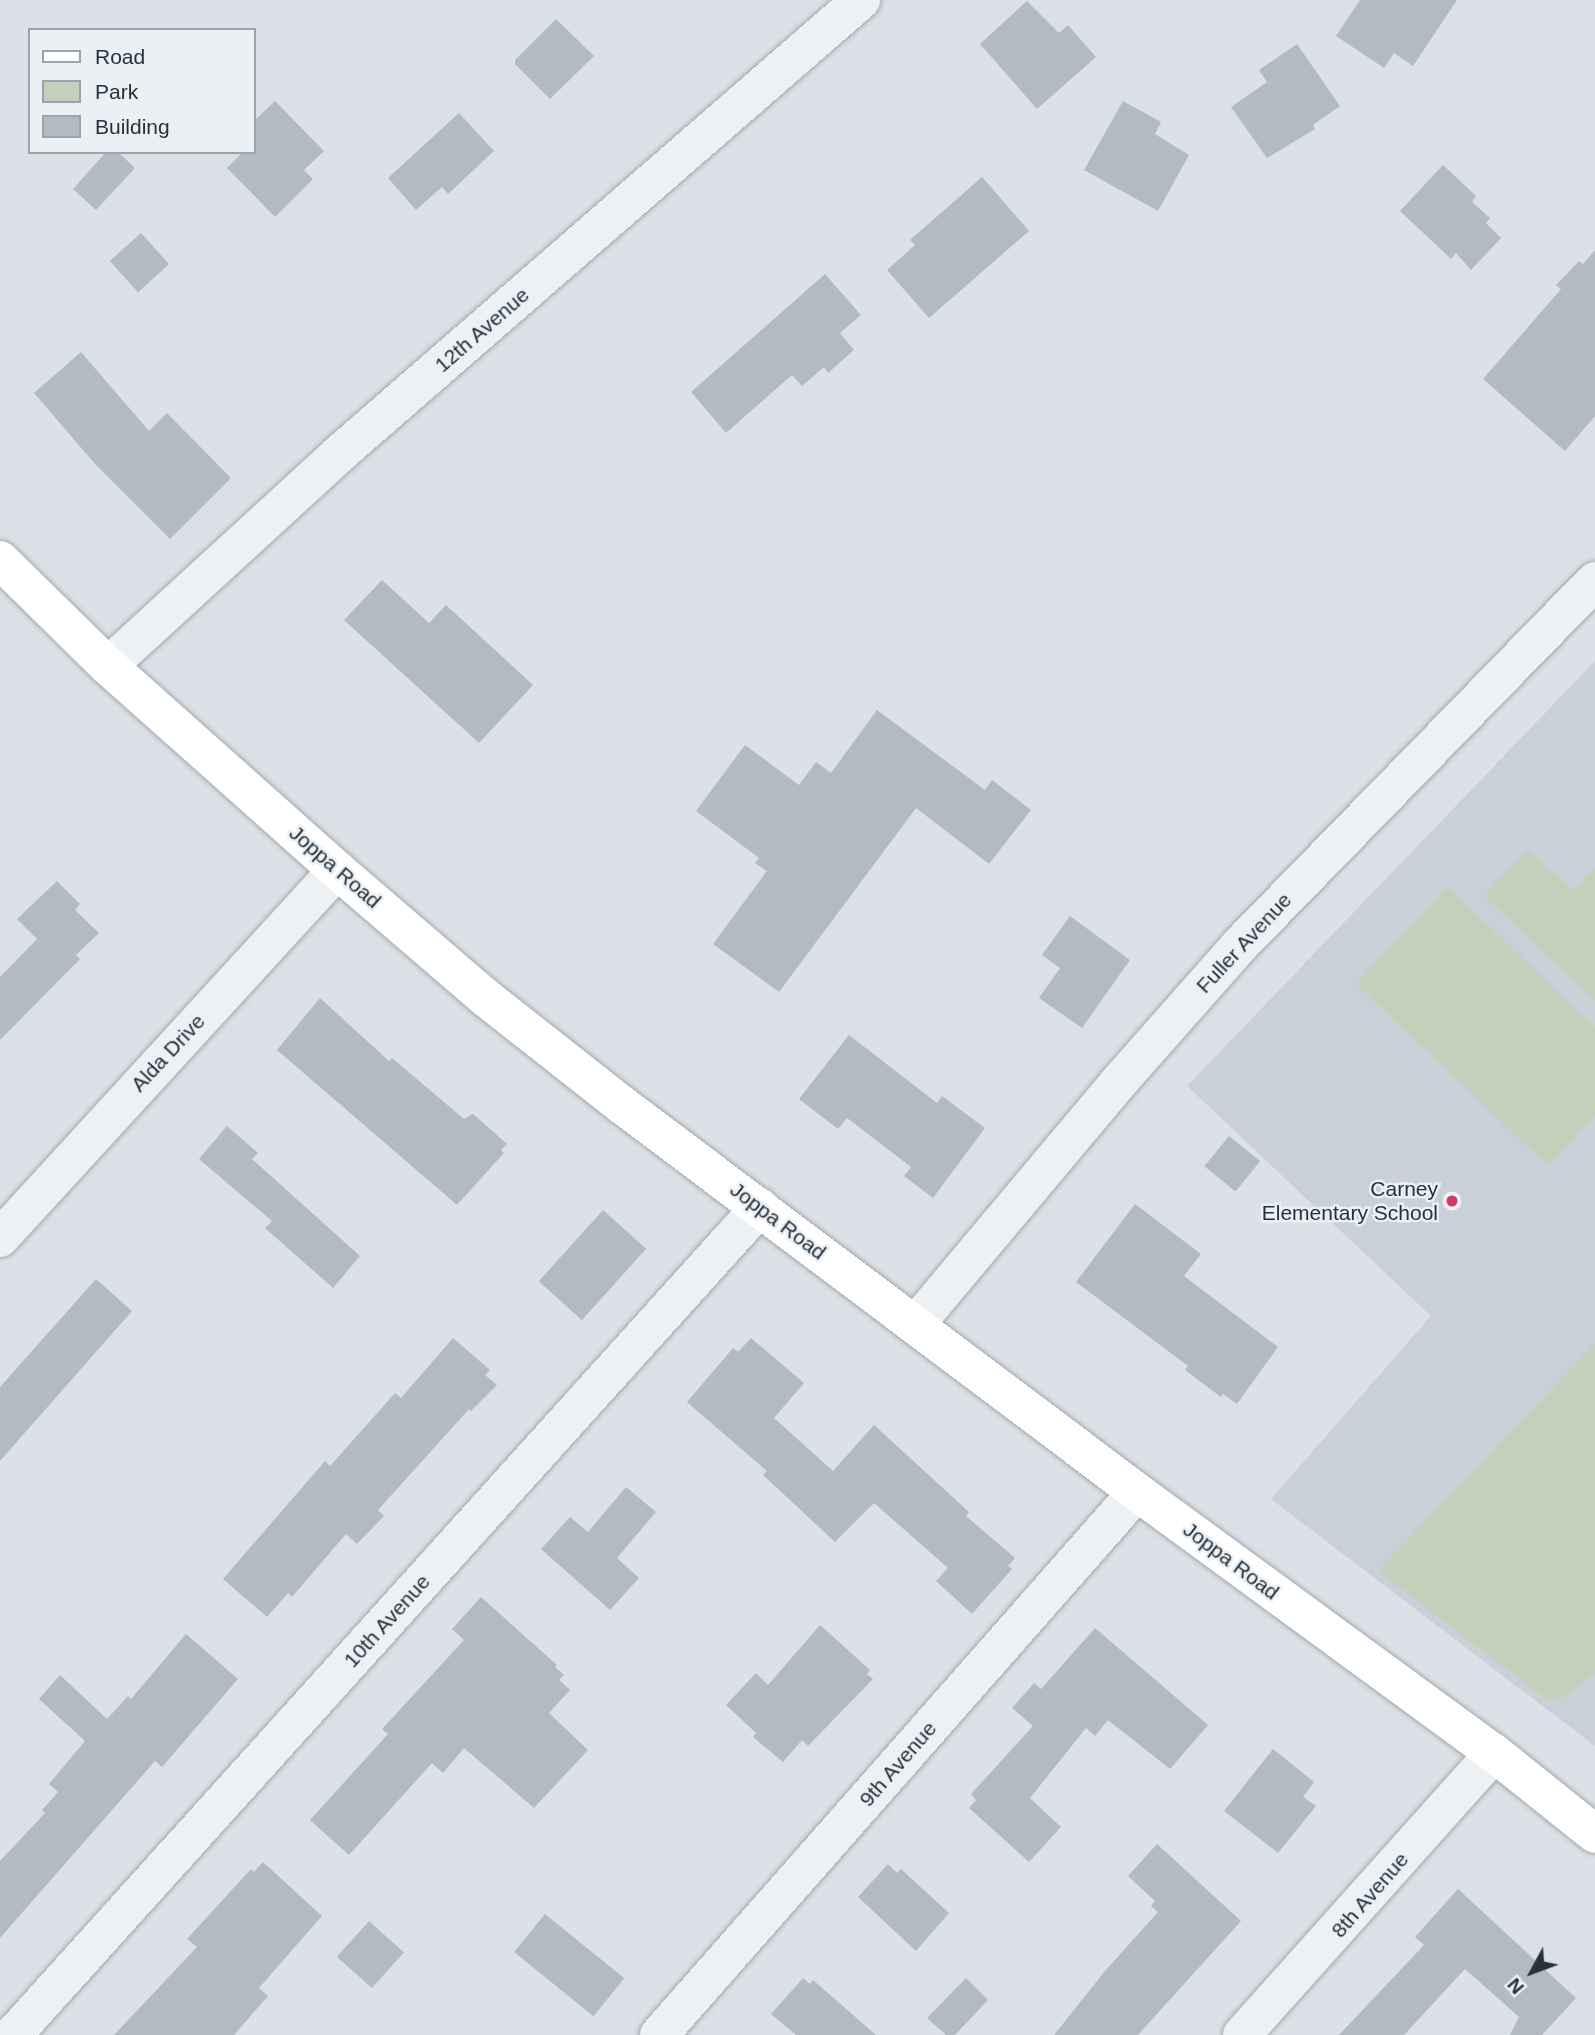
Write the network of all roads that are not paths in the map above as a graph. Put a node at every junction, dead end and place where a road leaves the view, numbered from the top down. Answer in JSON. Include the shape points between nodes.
{"nodes":[{"id":1,"x":861,"y":0,"type":"edge"},
{"id":2,"x":0,"y":560,"type":"edge"},
{"id":3,"x":1595,"y":581,"type":"edge"},
{"id":4,"x":108,"y":666,"type":"junction"},
{"id":5,"x":337,"y":870,"type":"junction"},
{"id":6,"x":760,"y":1208,"type":"junction"},
{"id":7,"x":0,"y":1238,"type":"edge"},
{"id":8,"x":915,"y":1325,"type":"junction"},
{"id":9,"x":1137,"y":1492,"type":"junction"},
{"id":10,"x":1494,"y":1753,"type":"junction"},
{"id":11,"x":1595,"y":1834,"type":"edge"},
{"id":12,"x":13,"y":2035,"type":"edge"},
{"id":13,"x":659,"y":2035,"type":"edge"},
{"id":14,"x":1242,"y":2035,"type":"edge"}],
"edges":[{"from":1,"to":4,"type":"street","name":"12th Avenue","via":[[339,454]]},
{"from":2,"to":4,"type":"main road","name":"Joppa Road"},
{"from":3,"to":8,"type":"street","name":"Fuller Avenue","via":[[1241,943]]},
{"from":4,"to":5,"type":"main road","name":"Joppa Road"},
{"from":5,"to":6,"type":"main road","name":"Joppa Road","via":[[486,998]]},
{"from":5,"to":7,"type":"street","name":"Alda Drive"},
{"from":6,"to":8,"type":"main road","name":"Joppa Road"},
{"from":6,"to":12,"type":"street","name":"10th Avenue"},
{"from":8,"to":9,"type":"main road","name":"Joppa Road"},
{"from":9,"to":10,"type":"main road","name":"Joppa Road"},
{"from":9,"to":13,"type":"street","name":"9th Avenue"},
{"from":10,"to":11,"type":"main road","name":"Joppa Road"},
{"from":10,"to":14,"type":"street","name":"8th Avenue"}]}
